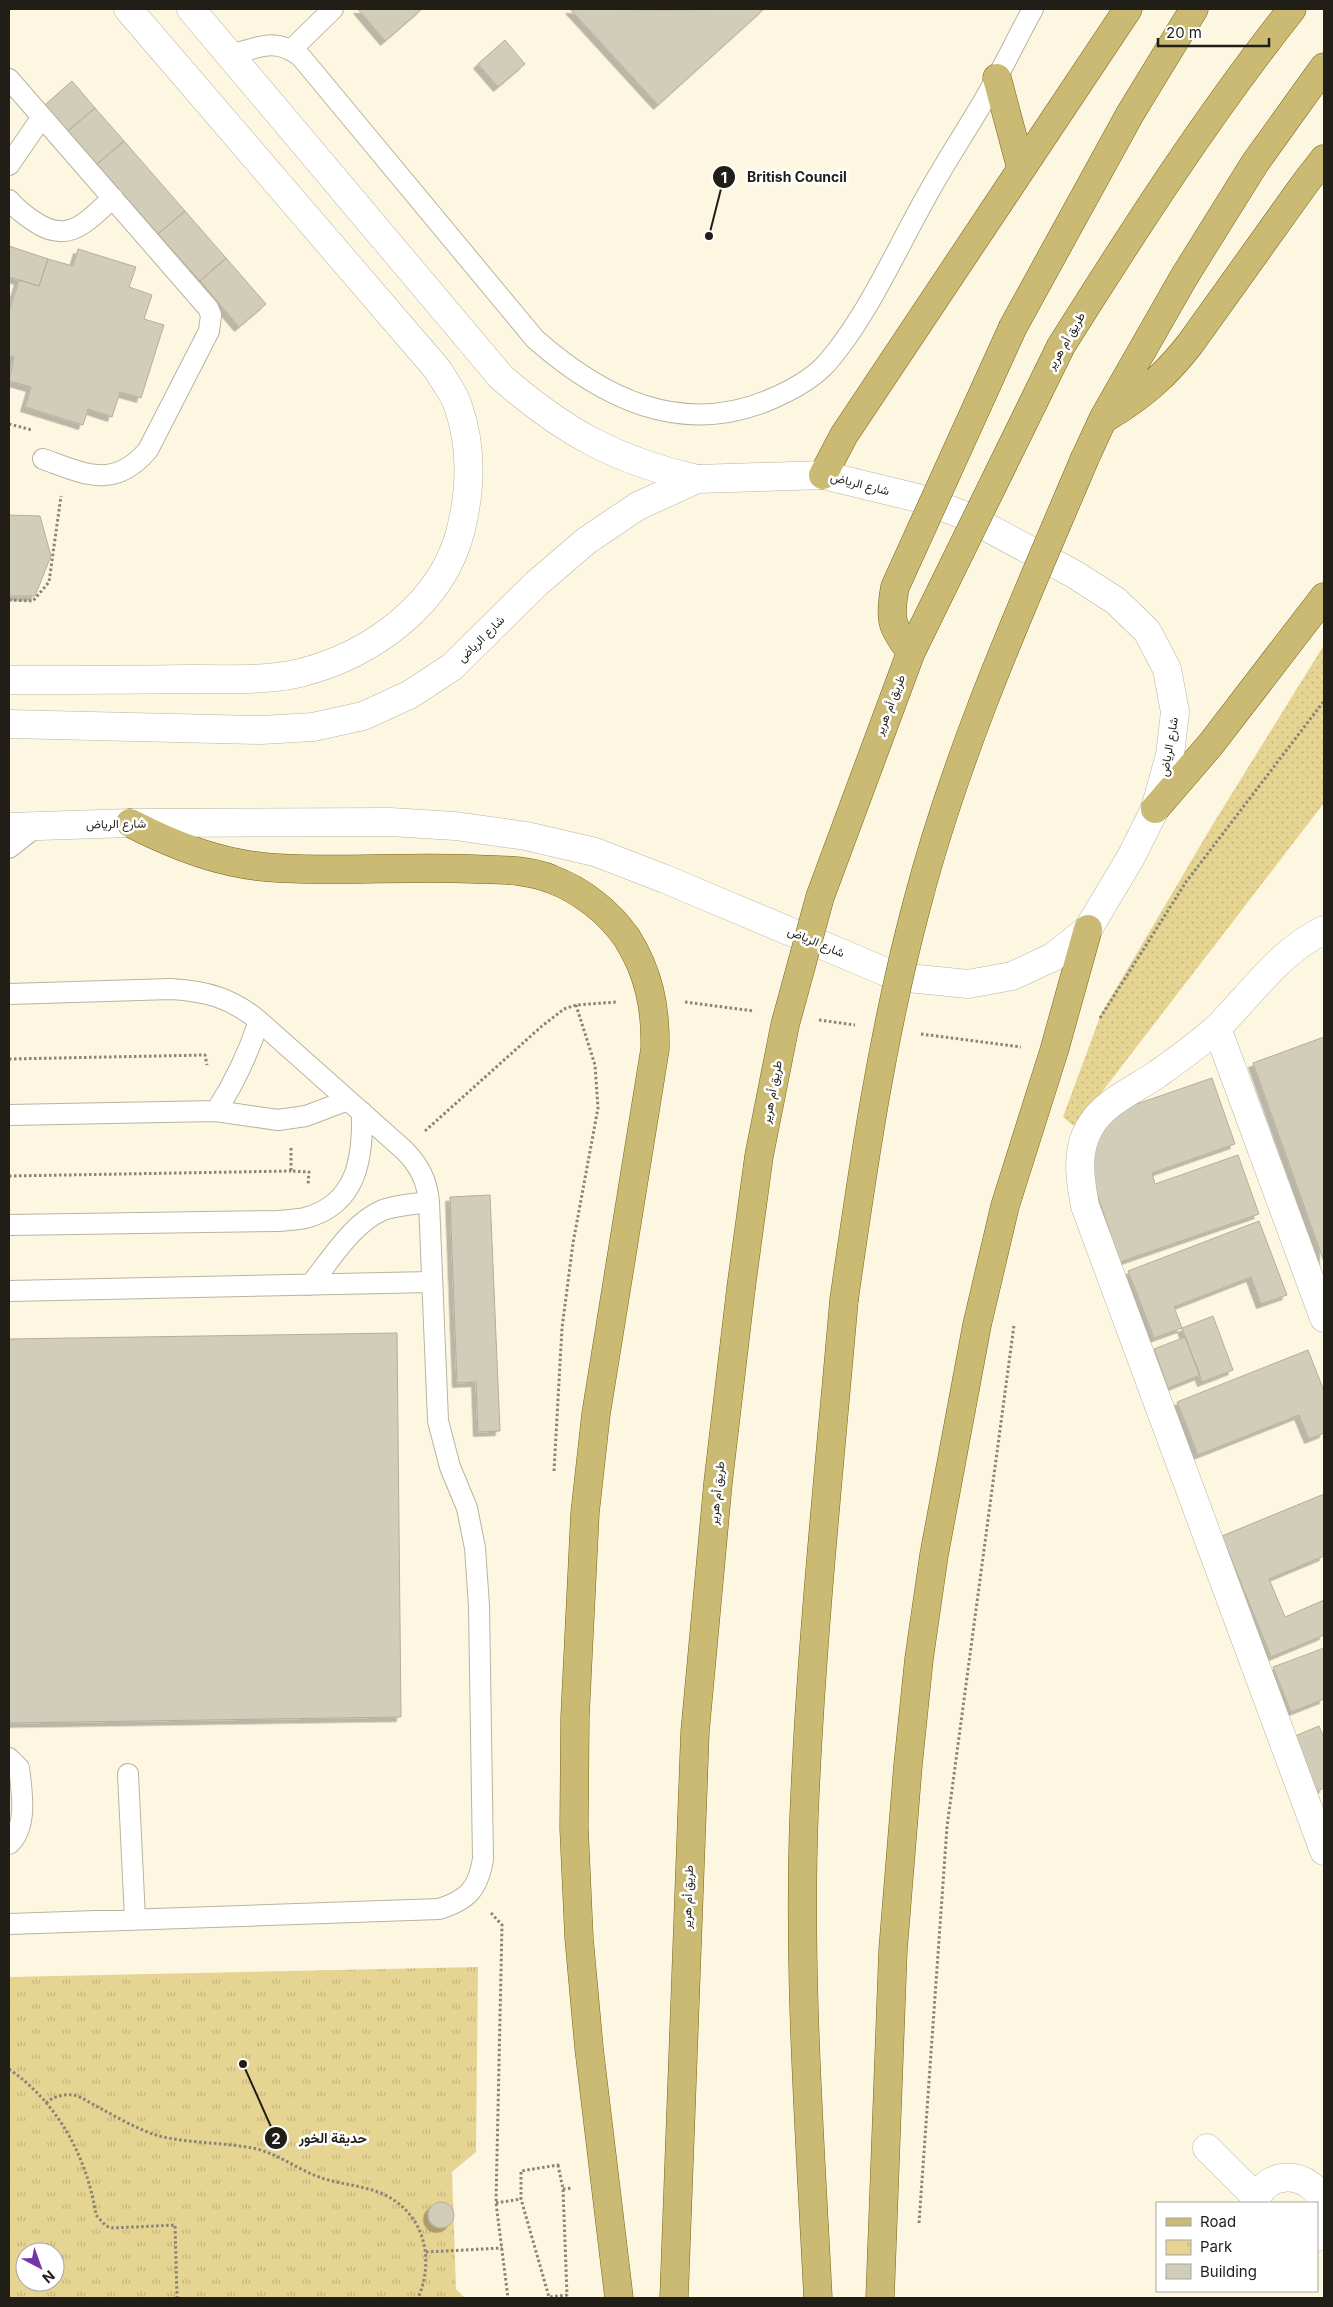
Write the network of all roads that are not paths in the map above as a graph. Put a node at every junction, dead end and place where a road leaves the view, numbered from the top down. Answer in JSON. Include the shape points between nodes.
{"nodes":[{"id":1,"x":128,"y":9,"type":"edge"},
{"id":2,"x":191,"y":9,"type":"edge"},
{"id":3,"x":333,"y":9,"type":"edge"},
{"id":4,"x":1033,"y":9,"type":"edge"},
{"id":5,"x":1128,"y":9,"type":"edge"},
{"id":6,"x":1194,"y":9,"type":"edge"},
{"id":7,"x":1292,"y":9,"type":"edge"},
{"id":8,"x":291,"y":50,"type":"junction"},
{"id":9,"x":231,"y":55,"type":"junction"},
{"id":10,"x":1324,"y":67,"type":"edge"},
{"id":11,"x":997,"y":78,"type":"junction"},
{"id":12,"x":9,"y":79,"type":"edge"},
{"id":13,"x":42,"y":117,"type":"junction"},
{"id":14,"x":1324,"y":159,"type":"edge"},
{"id":15,"x":9,"y":165,"type":"edge"},
{"id":16,"x":1021,"y":168,"type":"junction"},
{"id":17,"x":113,"y":198,"type":"junction"},
{"id":18,"x":9,"y":200,"type":"edge"},
{"id":19,"x":1103,"y":419,"type":"junction"},
{"id":20,"x":43,"y":459,"type":"dead end"},
{"id":21,"x":823,"y":475,"type":"junction"},
{"id":22,"x":697,"y":479,"type":"junction"},
{"id":23,"x":1324,"y":597,"type":"edge"},
{"id":24,"x":911,"y":652,"type":"junction"},
{"id":25,"x":9,"y":680,"type":"edge"},
{"id":26,"x":9,"y":724,"type":"edge"},
{"id":27,"x":1155,"y":809,"type":"junction"},
{"id":28,"x":130,"y":823,"type":"junction"},
{"id":29,"x":37,"y":826,"type":"junction"},
{"id":30,"x":9,"y":827,"type":"edge"},
{"id":31,"x":9,"y":848,"type":"edge"},
{"id":32,"x":1088,"y":929,"type":"junction"},
{"id":33,"x":1324,"y":930,"type":"edge"},
{"id":34,"x":9,"y":994,"type":"edge"},
{"id":35,"x":259,"y":1021,"type":"junction"},
{"id":36,"x":1217,"y":1028,"type":"junction"},
{"id":37,"x":355,"y":1106,"type":"junction"},
{"id":38,"x":216,"y":1111,"type":"junction"},
{"id":39,"x":9,"y":1115,"type":"edge"},
{"id":40,"x":429,"y":1202,"type":"junction"},
{"id":41,"x":9,"y":1225,"type":"edge"},
{"id":42,"x":431,"y":1282,"type":"junction"},
{"id":43,"x":310,"y":1285,"type":"junction"},
{"id":44,"x":9,"y":1291,"type":"edge"},
{"id":45,"x":1324,"y":1318,"type":"edge"},
{"id":46,"x":9,"y":1758,"type":"edge"},
{"id":47,"x":128,"y":1774,"type":"dead end"},
{"id":48,"x":9,"y":1844,"type":"edge"},
{"id":49,"x":1324,"y":1851,"type":"edge"},
{"id":50,"x":135,"y":1919,"type":"junction"},
{"id":51,"x":9,"y":1924,"type":"edge"},
{"id":52,"x":1207,"y":2148,"type":"dead end"},
{"id":53,"x":1256,"y":2201,"type":"edge"},
{"id":54,"x":1324,"y":2203,"type":"edge"},
{"id":55,"x":1324,"y":2224,"type":"edge"},
{"id":56,"x":1318,"y":2235,"type":"edge"},
{"id":57,"x":619,"y":2298,"type":"edge"},
{"id":58,"x":674,"y":2298,"type":"edge"},
{"id":59,"x":818,"y":2298,"type":"edge"},
{"id":60,"x":880,"y":2298,"type":"edge"}],
"edges":[{"from":1,"to":25,"type":"street","via":[[438,370],[458,405],[468,447],[468,500],[456,550],[428,594],[393,630],[349,657],[298,673],[234,679]]},
{"from":2,"to":9,"type":"street"},
{"from":3,"to":8,"type":"lane"},
{"from":4,"to":11,"type":"lane"},
{"from":5,"to":16,"type":"main road"},
{"from":6,"to":24,"type":"main road","bridge":true,"via":[[1130,114],[1013,327],[895,588],[892,617],[895,632]]},
{"from":7,"to":24,"type":"main road","name":"طريق أم هرير","bridge":true,"via":[[1202,128],[1061,346]]},
{"from":8,"to":9,"type":"lane","via":[[280,45],[268,45]]},
{"from":8,"to":11,"type":"lane","via":[[301,57],[535,339],[569,368],[623,398],[657,410],[702,415],[755,406],[788,392],[824,365],[853,330],[945,162]]},
{"from":9,"to":22,"type":"street","via":[[501,377],[536,407],[573,432],[653,469]]},
{"from":10,"to":19,"type":"main road","via":[[1255,163],[1194,260]]},
{"from":11,"to":16,"type":"main road"},
{"from":12,"to":13,"type":"lane"},
{"from":13,"to":15,"type":"lane"},
{"from":13,"to":17,"type":"lane"},
{"from":14,"to":19,"type":"main road","via":[[1172,367],[1152,387]]},
{"from":16,"to":21,"type":"main road","via":[[844,435]]},
{"from":17,"to":18,"type":"lane","via":[[77,227],[55,233],[45,230]]},
{"from":17,"to":20,"type":"lane","via":[[208,308],[211,323],[156,436],[138,462],[110,476],[94,476]]},
{"from":19,"to":59,"type":"main road","bridge":true,"via":[[983,704],[947,802],[917,903],[892,1005],[872,1108],[844,1300],[812,1656],[804,1818],[802,1980]]},
{"from":21,"to":22,"type":"street","name":"شارع الرياض"},
{"from":21,"to":27,"type":"street","name":"شارع الرياض","via":[[918,498],[966,516],[1116,600],[1147,631],[1167,669],[1175,712],[1170,755]]},
{"from":22,"to":26,"type":"street","name":"شارع الرياض","via":[[638,506],[586,541],[536,584],[452,667],[409,695],[363,716],[313,727],[262,730]]},
{"from":23,"to":27,"type":"main road","via":[[1211,744]]},
{"from":24,"to":58,"type":"main road","name":"طريق أم هرير","bridge":true,"via":[[820,897],[784,1035],[759,1156],[715,1512],[695,1732]]},
{"from":27,"to":32,"type":"street","name":"شارع الرياض"},
{"from":28,"to":29,"type":"street","name":"شارع الرياض"},
{"from":28,"to":32,"type":"street","name":"شارع الرياض","via":[[390,822],[455,826],[526,836],[595,852],[898,977],[968,984],[1012,976],[1053,957]]},
{"from":28,"to":57,"type":"main road","via":[[201,855],[238,864],[277,868],[510,870],[550,878],[587,897],[618,925],[640,959],[653,998],[655,1049],[596,1414],[585,1513],[575,1717],[574,1828],[579,1938]]},
{"from":29,"to":30,"type":"street","name":"شارع الرياض"},
{"from":29,"to":31,"type":"lane"},
{"from":32,"to":60,"type":"main road","via":[[1005,1206],[977,1325],[954,1442],[919,1660],[893,1950]]},
{"from":33,"to":36,"type":"street","via":[[1284,955]]},
{"from":34,"to":35,"type":"lane","via":[[197,990],[222,997]]},
{"from":35,"to":37,"type":"lane"},
{"from":35,"to":38,"type":"lane","via":[[237,1079]]},
{"from":36,"to":45,"type":"street"},
{"from":36,"to":49,"type":"street","via":[[1108,1106],[1090,1125],[1081,1150],[1080,1176],[1085,1206]]},
{"from":37,"to":38,"type":"lane","via":[[292,1119]]},
{"from":37,"to":40,"type":"lane","via":[[414,1160],[422,1173]]},
{"from":37,"to":41,"type":"lane","via":[[360,1161],[352,1181],[340,1198],[305,1218]]},
{"from":38,"to":39,"type":"lane"},
{"from":40,"to":42,"type":"lane"},
{"from":40,"to":43,"type":"lane","via":[[389,1209],[369,1219],[356,1229]]},
{"from":42,"to":43,"type":"lane"},
{"from":42,"to":50,"type":"lane","via":[[438,1421],[450,1468],[467,1508],[475,1548],[479,1616],[480,1877],[471,1893],[456,1904],[439,1909]]},
{"from":43,"to":44,"type":"lane"},
{"from":46,"to":48,"type":"lane","via":[[19,1768],[21,1822],[16,1838]]},
{"from":47,"to":50,"type":"lane"},
{"from":50,"to":51,"type":"lane"},
{"from":52,"to":53,"type":"street"},
{"from":53,"to":54,"type":"street","via":[[1264,2187],[1287,2177],[1311,2184]]},
{"from":55,"to":56,"type":"street"}]}
